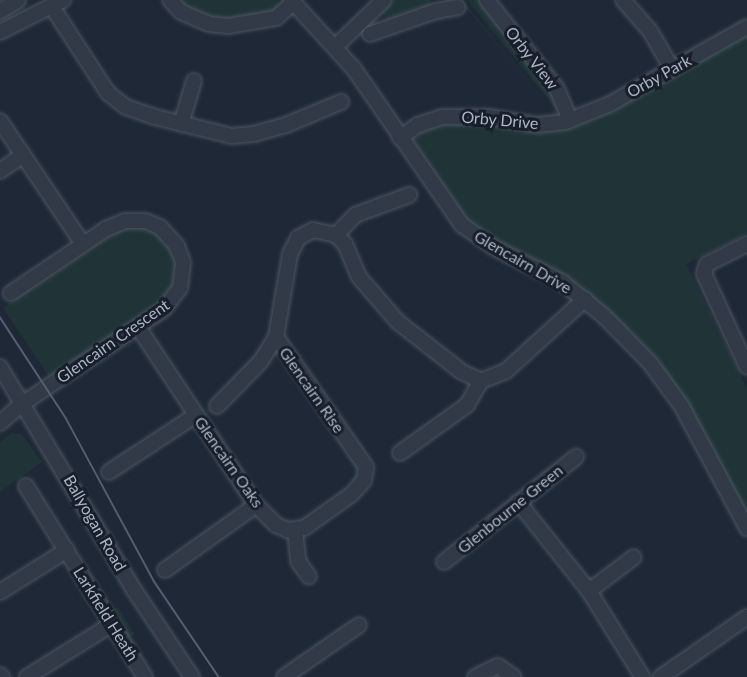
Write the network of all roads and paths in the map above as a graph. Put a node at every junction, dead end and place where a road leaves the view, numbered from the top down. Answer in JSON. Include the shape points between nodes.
{"nodes":[{"id":1,"x":18,"y":0,"type":"edge"},
{"id":2,"x":170,"y":0,"type":"edge"},
{"id":3,"x":384,"y":0,"type":"edge"},
{"id":4,"x":487,"y":0,"type":"edge"},
{"id":5,"x":623,"y":0,"type":"edge"},
{"id":6,"x":292,"y":1,"type":"edge"},
{"id":7,"x":58,"y":3,"type":"edge"},
{"id":8,"x":435,"y":5,"type":"edge"},
{"id":9,"x":458,"y":7,"type":"dead end"},
{"id":10,"x":0,"y":11,"type":"edge"},
{"id":11,"x":374,"y":12,"type":"junction"},
{"id":12,"x":747,"y":27,"type":"edge"},
{"id":13,"x":0,"y":32,"type":"edge"},
{"id":14,"x":336,"y":46,"type":"junction"},
{"id":15,"x":672,"y":69,"type":"junction"},
{"id":16,"x":194,"y":81,"type":"dead end"},
{"id":17,"x":341,"y":102,"type":"dead end"},
{"id":18,"x":570,"y":120,"type":"junction"},
{"id":19,"x":0,"y":122,"type":"edge"},
{"id":20,"x":181,"y":124,"type":"junction"},
{"id":21,"x":400,"y":138,"type":"junction"},
{"id":22,"x":23,"y":155,"type":"junction"},
{"id":23,"x":0,"y":171,"type":"edge"},
{"id":24,"x":409,"y":195,"type":"dead end"},
{"id":25,"x":336,"y":235,"type":"junction"},
{"id":26,"x":83,"y":244,"type":"junction"},
{"id":27,"x":747,"y":244,"type":"edge"},
{"id":28,"x":11,"y":293,"type":"dead end"},
{"id":29,"x":585,"y":299,"type":"junction"},
{"id":30,"x":138,"y":327,"type":"junction"},
{"id":31,"x":276,"y":337,"type":"junction"},
{"id":32,"x":745,"y":359,"type":"edge"},
{"id":33,"x":0,"y":367,"type":"edge"},
{"id":34,"x":481,"y":381,"type":"junction"},
{"id":35,"x":22,"y":404,"type":"junction"},
{"id":36,"x":217,"y":406,"type":"dead end"},
{"id":37,"x":196,"y":415,"type":"junction"},
{"id":38,"x":0,"y":423,"type":"edge"},
{"id":39,"x":400,"y":453,"type":"dead end"},
{"id":40,"x":576,"y":457,"type":"dead end"},
{"id":41,"x":109,"y":472,"type":"dead end"},
{"id":42,"x":26,"y":486,"type":"dead end"},
{"id":43,"x":518,"y":502,"type":"junction"},
{"id":44,"x":256,"y":505,"type":"junction"},
{"id":45,"x":747,"y":528,"type":"edge"},
{"id":46,"x":295,"y":530,"type":"junction"},
{"id":47,"x":67,"y":550,"type":"junction"},
{"id":48,"x":634,"y":557,"type":"dead end"},
{"id":49,"x":444,"y":562,"type":"dead end"},
{"id":50,"x":165,"y":570,"type":"dead end"},
{"id":51,"x":309,"y":577,"type":"dead end"},
{"id":52,"x":589,"y":591,"type":"junction"},
{"id":53,"x":0,"y":592,"type":"edge"},
{"id":54,"x":747,"y":617,"type":"edge"},
{"id":55,"x":112,"y":624,"type":"junction"},
{"id":56,"x":359,"y":625,"type":"dead end"},
{"id":57,"x":27,"y":677,"type":"edge"},
{"id":58,"x":145,"y":677,"type":"edge"},
{"id":59,"x":192,"y":677,"type":"edge"},
{"id":60,"x":284,"y":677,"type":"edge"},
{"id":61,"x":475,"y":677,"type":"edge"},
{"id":62,"x":514,"y":677,"type":"edge"},
{"id":63,"x":641,"y":677,"type":"edge"},
{"id":64,"x":651,"y":677,"type":"edge"},
{"id":65,"x":661,"y":677,"type":"edge"}],
"edges":[{"from":1,"to":10,"type":"street"},
{"from":2,"to":6,"type":"street","via":[[181,12],[228,26],[276,18]]},
{"from":3,"to":11,"type":"street"},
{"from":4,"to":18,"type":"street","name":"Orby View","via":[[557,89]]},
{"from":5,"to":15,"type":"street","via":[[650,31]]},
{"from":6,"to":14,"type":"street","name":"Glencairn Drive"},
{"from":7,"to":13,"type":"street"},
{"from":7,"to":20,"type":"street","via":[[108,93],[126,106]]},
{"from":8,"to":9,"type":"street"},
{"from":8,"to":11,"type":"street","via":[[376,31]]},
{"from":11,"to":14,"type":"street"},
{"from":12,"to":15,"type":"street","name":"Orby Park"},
{"from":14,"to":21,"type":"street","name":"Glencairn Drive"},
{"from":15,"to":18,"type":"street","name":"Orby Park"},
{"from":16,"to":20,"type":"street"},
{"from":17,"to":20,"type":"street","via":[[254,134],[232,136]]},
{"from":18,"to":21,"type":"street","name":"Orby Drive","via":[[537,125],[489,117],[444,117],[418,125]]},
{"from":19,"to":22,"type":"street"},
{"from":21,"to":29,"type":"street","name":"Glencairn Drive","via":[[462,225],[493,248],[555,278]]},
{"from":22,"to":23,"type":"street"},
{"from":22,"to":26,"type":"street"},
{"from":24,"to":25,"type":"street","via":[[356,215]]},
{"from":25,"to":31,"type":"street","name":"Glencairn Rise","via":[[313,230],[298,238],[290,254]]},
{"from":25,"to":34,"type":"street","via":[[345,244],[359,277],[398,322],[462,372]]},
{"from":26,"to":28,"type":"street","name":"Glencairn Crescent"},
{"from":26,"to":30,"type":"street","name":"Glencairn Crescent","via":[[119,223],[139,220],[160,227],[177,246],[183,262],[180,288],[164,309]]},
{"from":27,"to":32,"type":"street","via":[[707,264],[704,274]]},
{"from":29,"to":34,"type":"street","via":[[506,371]]},
{"from":29,"to":45,"type":"street","name":"Glencairn Drive","via":[[650,363],[681,405]]},
{"from":30,"to":35,"type":"street","name":"Glencairn Crescent"},
{"from":30,"to":37,"type":"street","name":"Glencairn Oaks"},
{"from":31,"to":36,"type":"street","via":[[261,361]]},
{"from":31,"to":46,"type":"street","name":"Glencairn Rise","via":[[366,467],[364,480],[352,494],[316,521]]},
{"from":33,"to":35,"type":"street","name":"Ballyogan Road"},
{"from":34,"to":39,"type":"street","via":[[467,405]]},
{"from":35,"to":38,"type":"street","name":"Glencairn Crescent"},
{"from":35,"to":59,"type":"street","name":"Ballyogan Road","via":[[134,590]]},
{"from":37,"to":41,"type":"street"},
{"from":37,"to":44,"type":"street","name":"Glencairn Oaks"},
{"from":40,"to":43,"type":"street","name":"Glenbourne Green"},
{"from":42,"to":47,"type":"street","name":"Larkfield Heath"},
{"from":43,"to":49,"type":"street","name":"Glenbourne Green"},
{"from":43,"to":52,"type":"street"},
{"from":44,"to":46,"type":"street","name":"Glencairn Oaks","via":[[276,525]]},
{"from":44,"to":50,"type":"street"},
{"from":46,"to":51,"type":"street","via":[[298,561]]},
{"from":47,"to":53,"type":"street","name":"Larkfield Heath"},
{"from":47,"to":55,"type":"street","name":"Larkfield Heath"},
{"from":48,"to":52,"type":"street"},
{"from":52,"to":63,"type":"street"},
{"from":54,"to":65,"type":"street"},
{"from":55,"to":57,"type":"street"},
{"from":55,"to":58,"type":"street","name":"Larkfield Heath"},
{"from":56,"to":60,"type":"street"},
{"from":61,"to":62,"type":"street","via":[[498,666]]},
{"from":63,"to":64,"type":"street"}]}
